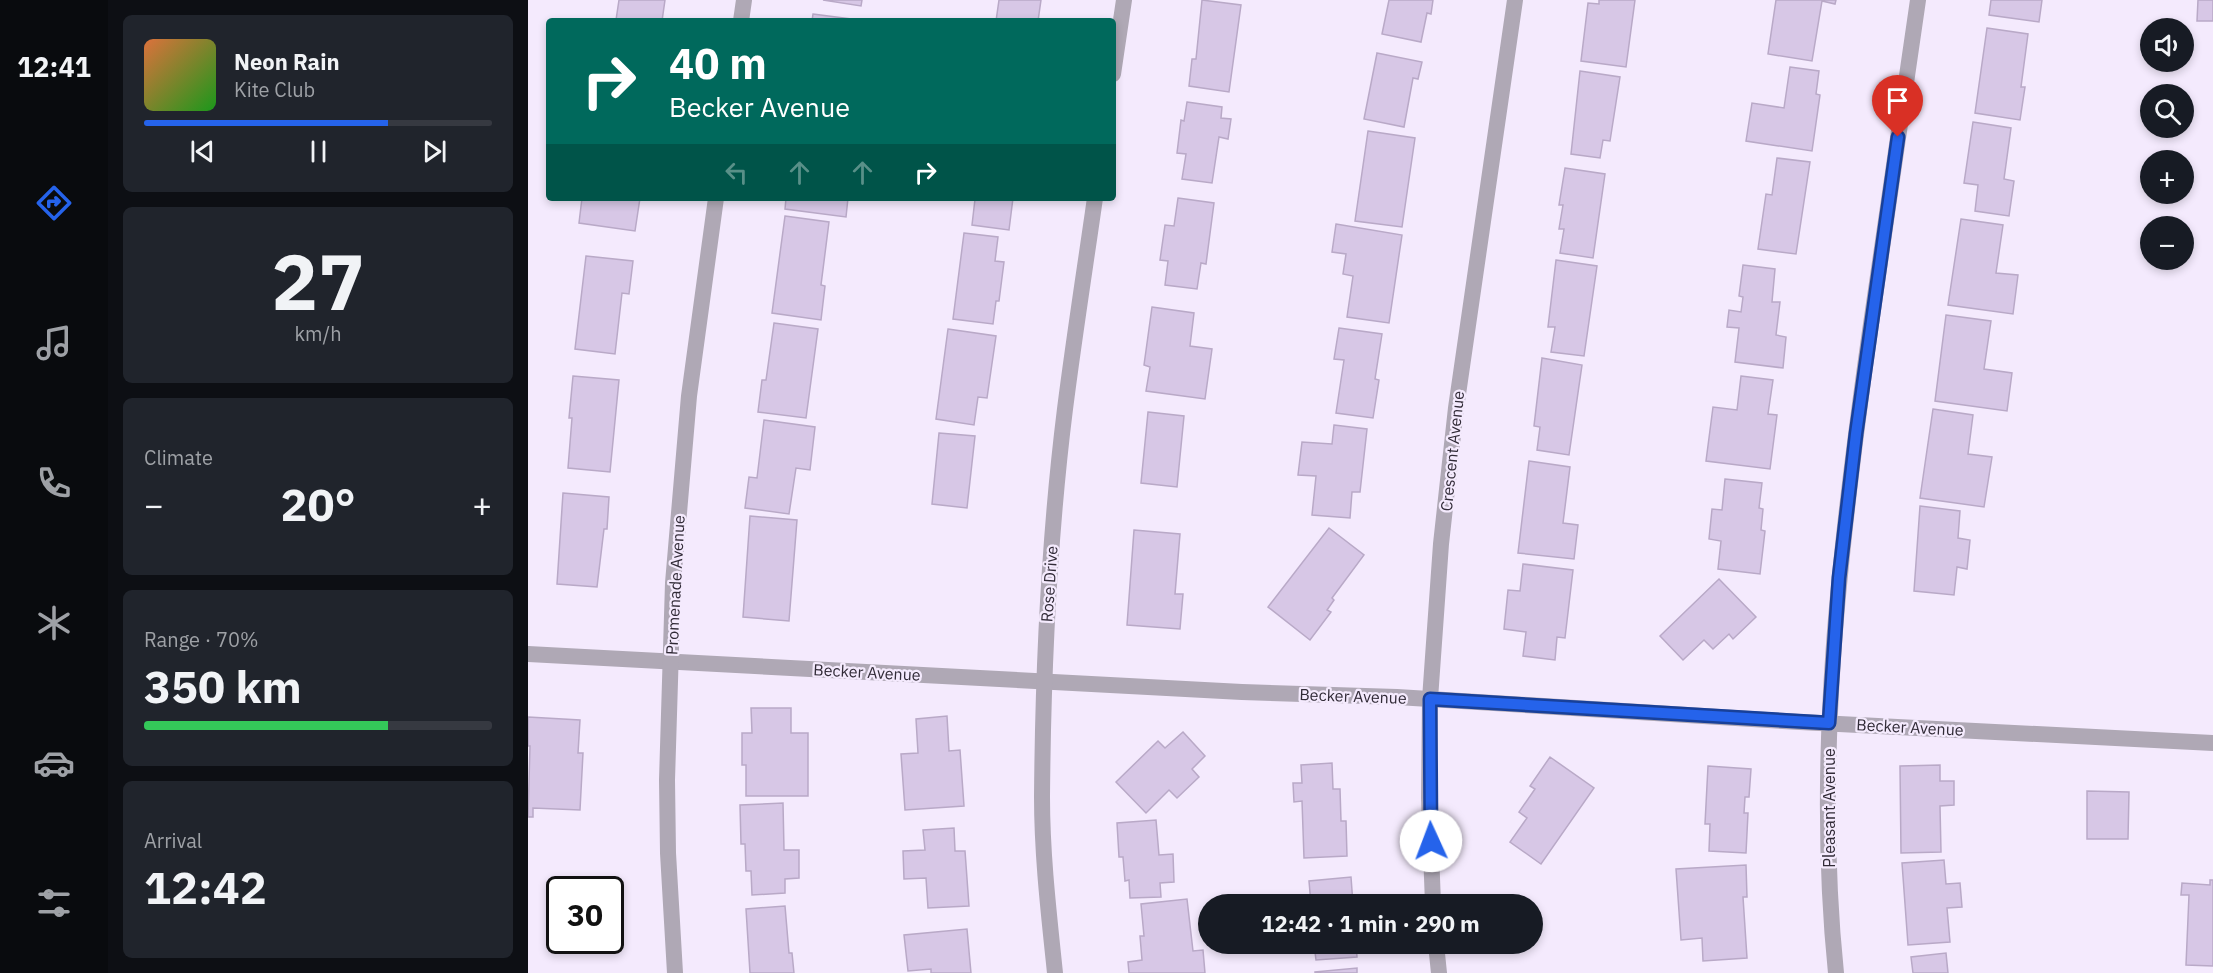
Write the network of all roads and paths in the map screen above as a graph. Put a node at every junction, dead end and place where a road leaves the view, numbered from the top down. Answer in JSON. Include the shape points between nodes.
{"nodes":[{"id":1,"x":744,"y":0,"type":"edge"},
{"id":2,"x":1124,"y":0,"type":"edge"},
{"id":3,"x":1515,"y":0,"type":"edge"},
{"id":4,"x":1918,"y":0,"type":"edge"},
{"id":5,"x":741,"y":18,"type":"edge"},
{"id":6,"x":1116,"y":54,"type":"edge"},
{"id":7,"x":716,"y":201,"type":"edge"},
{"id":8,"x":1095,"y":201,"type":"edge"},
{"id":9,"x":528,"y":654,"type":"edge"},
{"id":10,"x":671,"y":661,"type":"junction"},
{"id":11,"x":1045,"y":681,"type":"junction"},
{"id":12,"x":1430,"y":699,"type":"junction"},
{"id":13,"x":1829,"y":723,"type":"junction"},
{"id":14,"x":2213,"y":743,"type":"edge"},
{"id":15,"x":1433,"y":894,"type":"edge"},
{"id":16,"x":1437,"y":954,"type":"edge"},
{"id":17,"x":675,"y":973,"type":"edge"},
{"id":18,"x":1055,"y":973,"type":"edge"},
{"id":19,"x":1439,"y":973,"type":"edge"},
{"id":20,"x":1836,"y":973,"type":"edge"}],
"edges":[{"from":1,"to":5,"type":"street"},
{"from":2,"to":6,"type":"street"},
{"from":3,"to":12,"type":"street","name":"Crescent Avenue","via":[[1456,408]]},
{"from":4,"to":13,"type":"street","name":"Pleasant Avenue","via":[[1856,434],[1839,578]]},
{"from":7,"to":10,"type":"street","name":"Promenade Avenue","via":[[689,396],[673,583]]},
{"from":8,"to":11,"type":"street","name":"Rose Drive","via":[[1062,432]]},
{"from":9,"to":10,"type":"street","name":"Becker Avenue"},
{"from":10,"to":11,"type":"street","name":"Becker Avenue"},
{"from":10,"to":17,"type":"street","name":"Promenade Avenue","via":[[667,780]]},
{"from":11,"to":12,"type":"street","name":"Becker Avenue"},
{"from":11,"to":18,"type":"street","name":"Rose Drive","via":[[1042,799]]},
{"from":12,"to":13,"type":"street","name":"Becker Avenue"},
{"from":12,"to":15,"type":"street","name":"Crescent Avenue"},
{"from":13,"to":14,"type":"street","name":"Becker Avenue"},
{"from":13,"to":20,"type":"street","name":"Pleasant Avenue","via":[[1829,896]]},
{"from":16,"to":19,"type":"street"}]}
